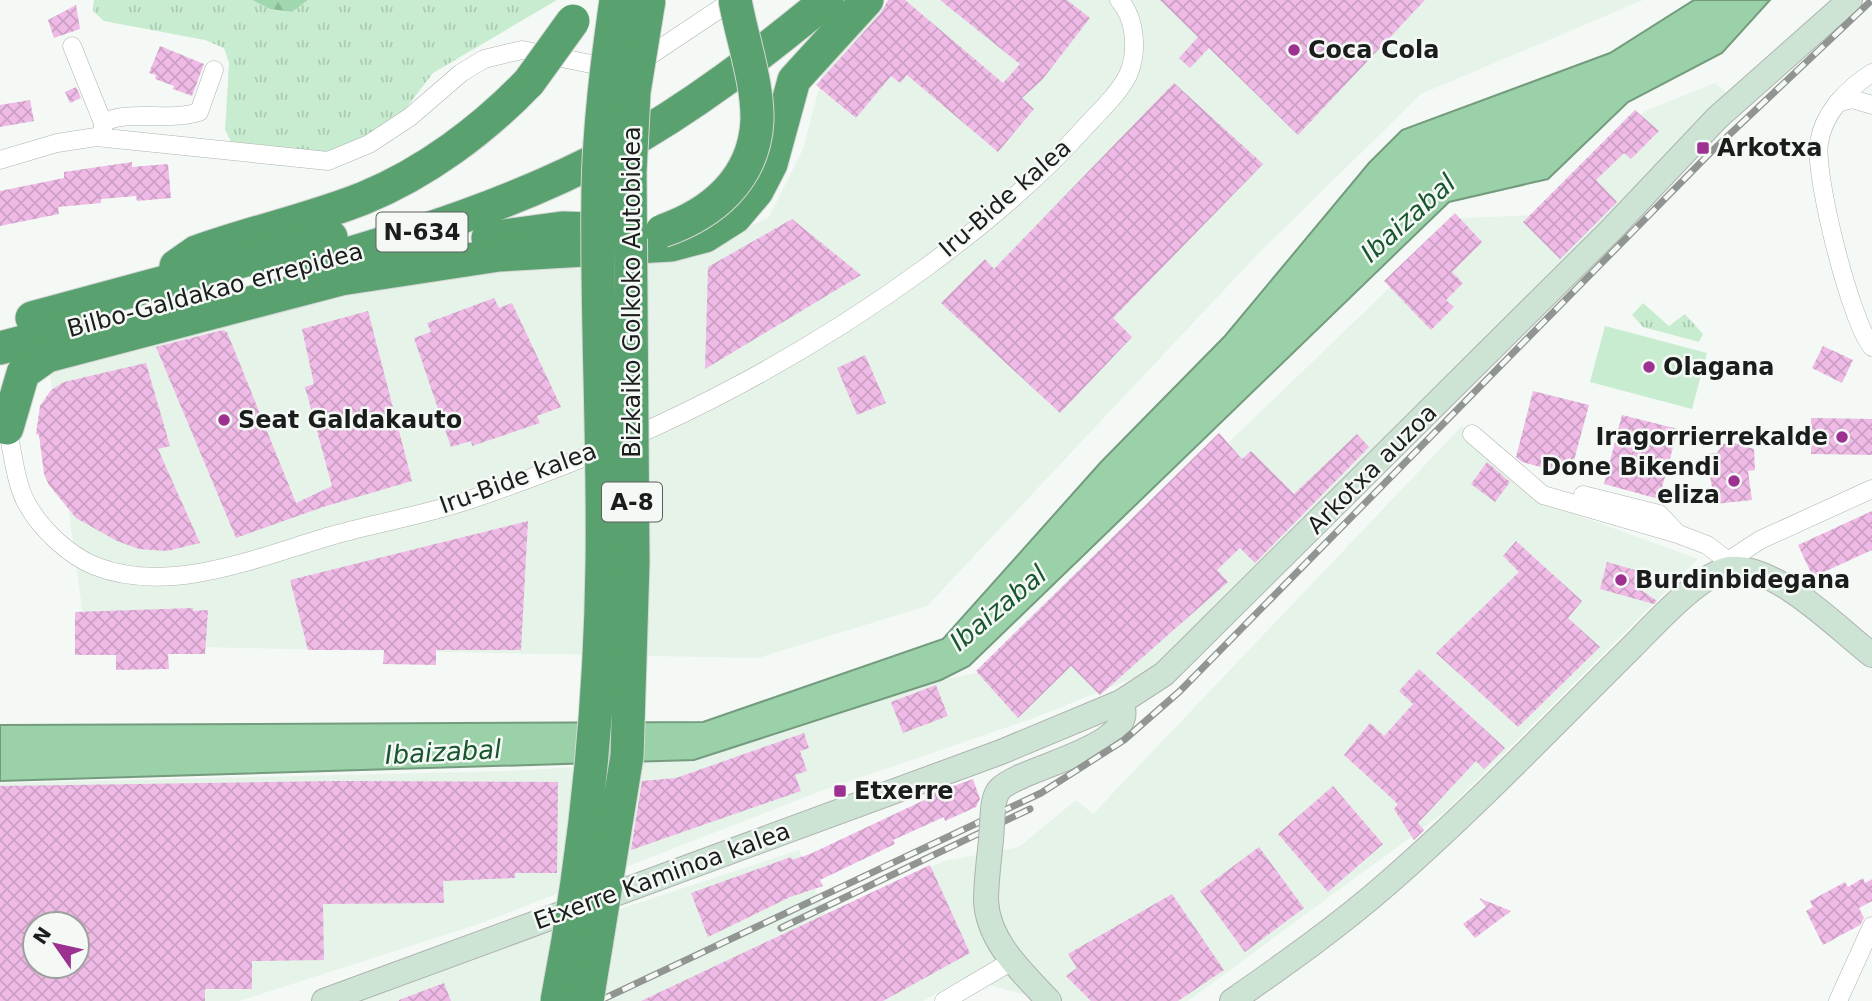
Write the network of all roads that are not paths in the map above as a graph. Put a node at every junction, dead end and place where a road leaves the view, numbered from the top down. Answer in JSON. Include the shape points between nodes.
{"nodes":[{"id":1,"x":616,"y":0,"type":"edge"},
{"id":2,"x":649,"y":0,"type":"edge"},
{"id":3,"x":734,"y":0,"type":"edge"},
{"id":4,"x":793,"y":0,"type":"edge"},
{"id":5,"x":827,"y":0,"type":"edge"},
{"id":6,"x":867,"y":0,"type":"edge"},
{"id":7,"x":1119,"y":0,"type":"edge"},
{"id":8,"x":1850,"y":0,"type":"edge"},
{"id":9,"x":577,"y":10,"type":"edge"},
{"id":10,"x":72,"y":46,"type":"dead end"},
{"id":11,"x":214,"y":70,"type":"dead end"},
{"id":12,"x":1872,"y":73,"type":"edge"},
{"id":13,"x":1837,"y":103,"type":"junction"},
{"id":14,"x":1872,"y":104,"type":"edge"},
{"id":15,"x":103,"y":130,"type":"junction"},
{"id":16,"x":0,"y":160,"type":"edge"},
{"id":17,"x":288,"y":271,"type":"junction"},
{"id":18,"x":157,"y":285,"type":"junction"},
{"id":19,"x":0,"y":326,"type":"edge"},
{"id":20,"x":1872,"y":347,"type":"edge"},
{"id":21,"x":0,"y":348,"type":"edge"},
{"id":22,"x":11,"y":376,"type":"edge"},
{"id":23,"x":3,"y":424,"type":"edge"},
{"id":24,"x":1472,"y":434,"type":"dead end"},
{"id":25,"x":1872,"y":489,"type":"edge"},
{"id":26,"x":1729,"y":565,"type":"junction"},
{"id":27,"x":1872,"y":655,"type":"edge"},
{"id":28,"x":1121,"y":702,"type":"junction"},
{"id":29,"x":1001,"y":752,"type":"joint"},
{"id":30,"x":1871,"y":928,"type":"edge"},
{"id":31,"x":1012,"y":961,"type":"junction"},
{"id":32,"x":324,"y":1001,"type":"edge"},
{"id":33,"x":556,"y":1001,"type":"edge"},
{"id":34,"x":587,"y":1001,"type":"edge"},
{"id":35,"x":944,"y":1001,"type":"edge"},
{"id":36,"x":1049,"y":1001,"type":"edge"},
{"id":37,"x":1232,"y":1001,"type":"edge"},
{"id":38,"x":1839,"y":1001,"type":"edge"}],
"edges":[{"from":1,"to":33,"type":"highway","name":"Bizkaiko Golkoko Autobidea","number":"A-8","bridge":true,"via":[[598,188],[599,694],[577,889]]},
{"from":2,"to":34,"type":"highway","name":"Bizkaiko Golkoko Autobidea","number":"A-8","bridge":true,"via":[[634,92],[630,172],[633,562],[627,756]]},
{"from":3,"to":15,"type":"street","via":[[637,64],[596,65],[522,50],[484,59],[369,144],[328,161]]},
{"from":3,"to":17,"type":"highway","bridge":true,"via":[[757,122],[738,179],[719,201],[690,221],[662,231],[533,231]]},
{"from":4,"to":18,"type":"highway","name":"Bilbo-Galdakao errepidea","number":"N-634","via":[[706,68],[564,152],[417,212]]},
{"from":5,"to":17,"type":"highway","name":"Bilbo-Galdakao errepidea","number":"N-634","via":[[718,85],[584,166],[434,229]]},
{"from":6,"to":22,"type":"highway","via":[[794,80],[771,164],[757,191],[735,217],[705,236],[671,245],[499,255],[341,279],[47,356]]},
{"from":7,"to":23,"type":"street","name":"Iru-Bide kalea","via":[[1135,38],[1129,74],[1044,171],[845,324],[737,386],[556,468],[463,502],[242,561],[179,576],[136,575],[95,566],[54,540],[26,502]]},
{"from":8,"to":28,"type":"street","name":"Arkotxa auzoa","via":[[1704,131],[1207,635],[1164,674]]},
{"from":9,"to":18,"type":"highway","bridge":true,"via":[[528,82],[473,133],[401,180],[333,209],[196,252]]},
{"from":10,"to":15,"type":"street"},
{"from":11,"to":15,"type":"street","via":[[198,112],[114,117]]},
{"from":12,"to":13,"type":"street"},
{"from":13,"to":14,"type":"street","via":[[1852,99]]},
{"from":13,"to":20,"type":"street","via":[[1819,140],[1820,182],[1855,316]]},
{"from":15,"to":16,"type":"street"},
{"from":17,"to":21,"type":"highway","name":"Bilbo-Galdakao errepidea","number":"N-634"},
{"from":18,"to":19,"type":"highway","name":"Bilbo-Galdakao errepidea","number":"N-634"},
{"from":22,"to":23,"type":"highway"},
{"from":24,"to":26,"type":"street","name":"Arkotxa auzoa","via":[[1543,495],[1678,534],[1707,545]]},
{"from":25,"to":26,"type":"street","via":[[1760,540]]},
{"from":26,"to":27,"type":"street","name":"Arkotxa auzoa","via":[[1770,578]]},
{"from":26,"to":37,"type":"street","via":[[1702,581],[1389,883]]},
{"from":28,"to":29,"type":"street","name":"Arkotxa auzoa"},
{"from":28,"to":31,"type":"street","bridge":true,"via":[[1124,718],[1111,734],[1009,782],[995,797],[986,902],[997,937]]},
{"from":29,"to":32,"type":"street","name":"Etxerre Kaminoa kalea"},
{"from":30,"to":38,"type":"street"},
{"from":31,"to":35,"type":"street"},
{"from":31,"to":36,"type":"street"}]}
